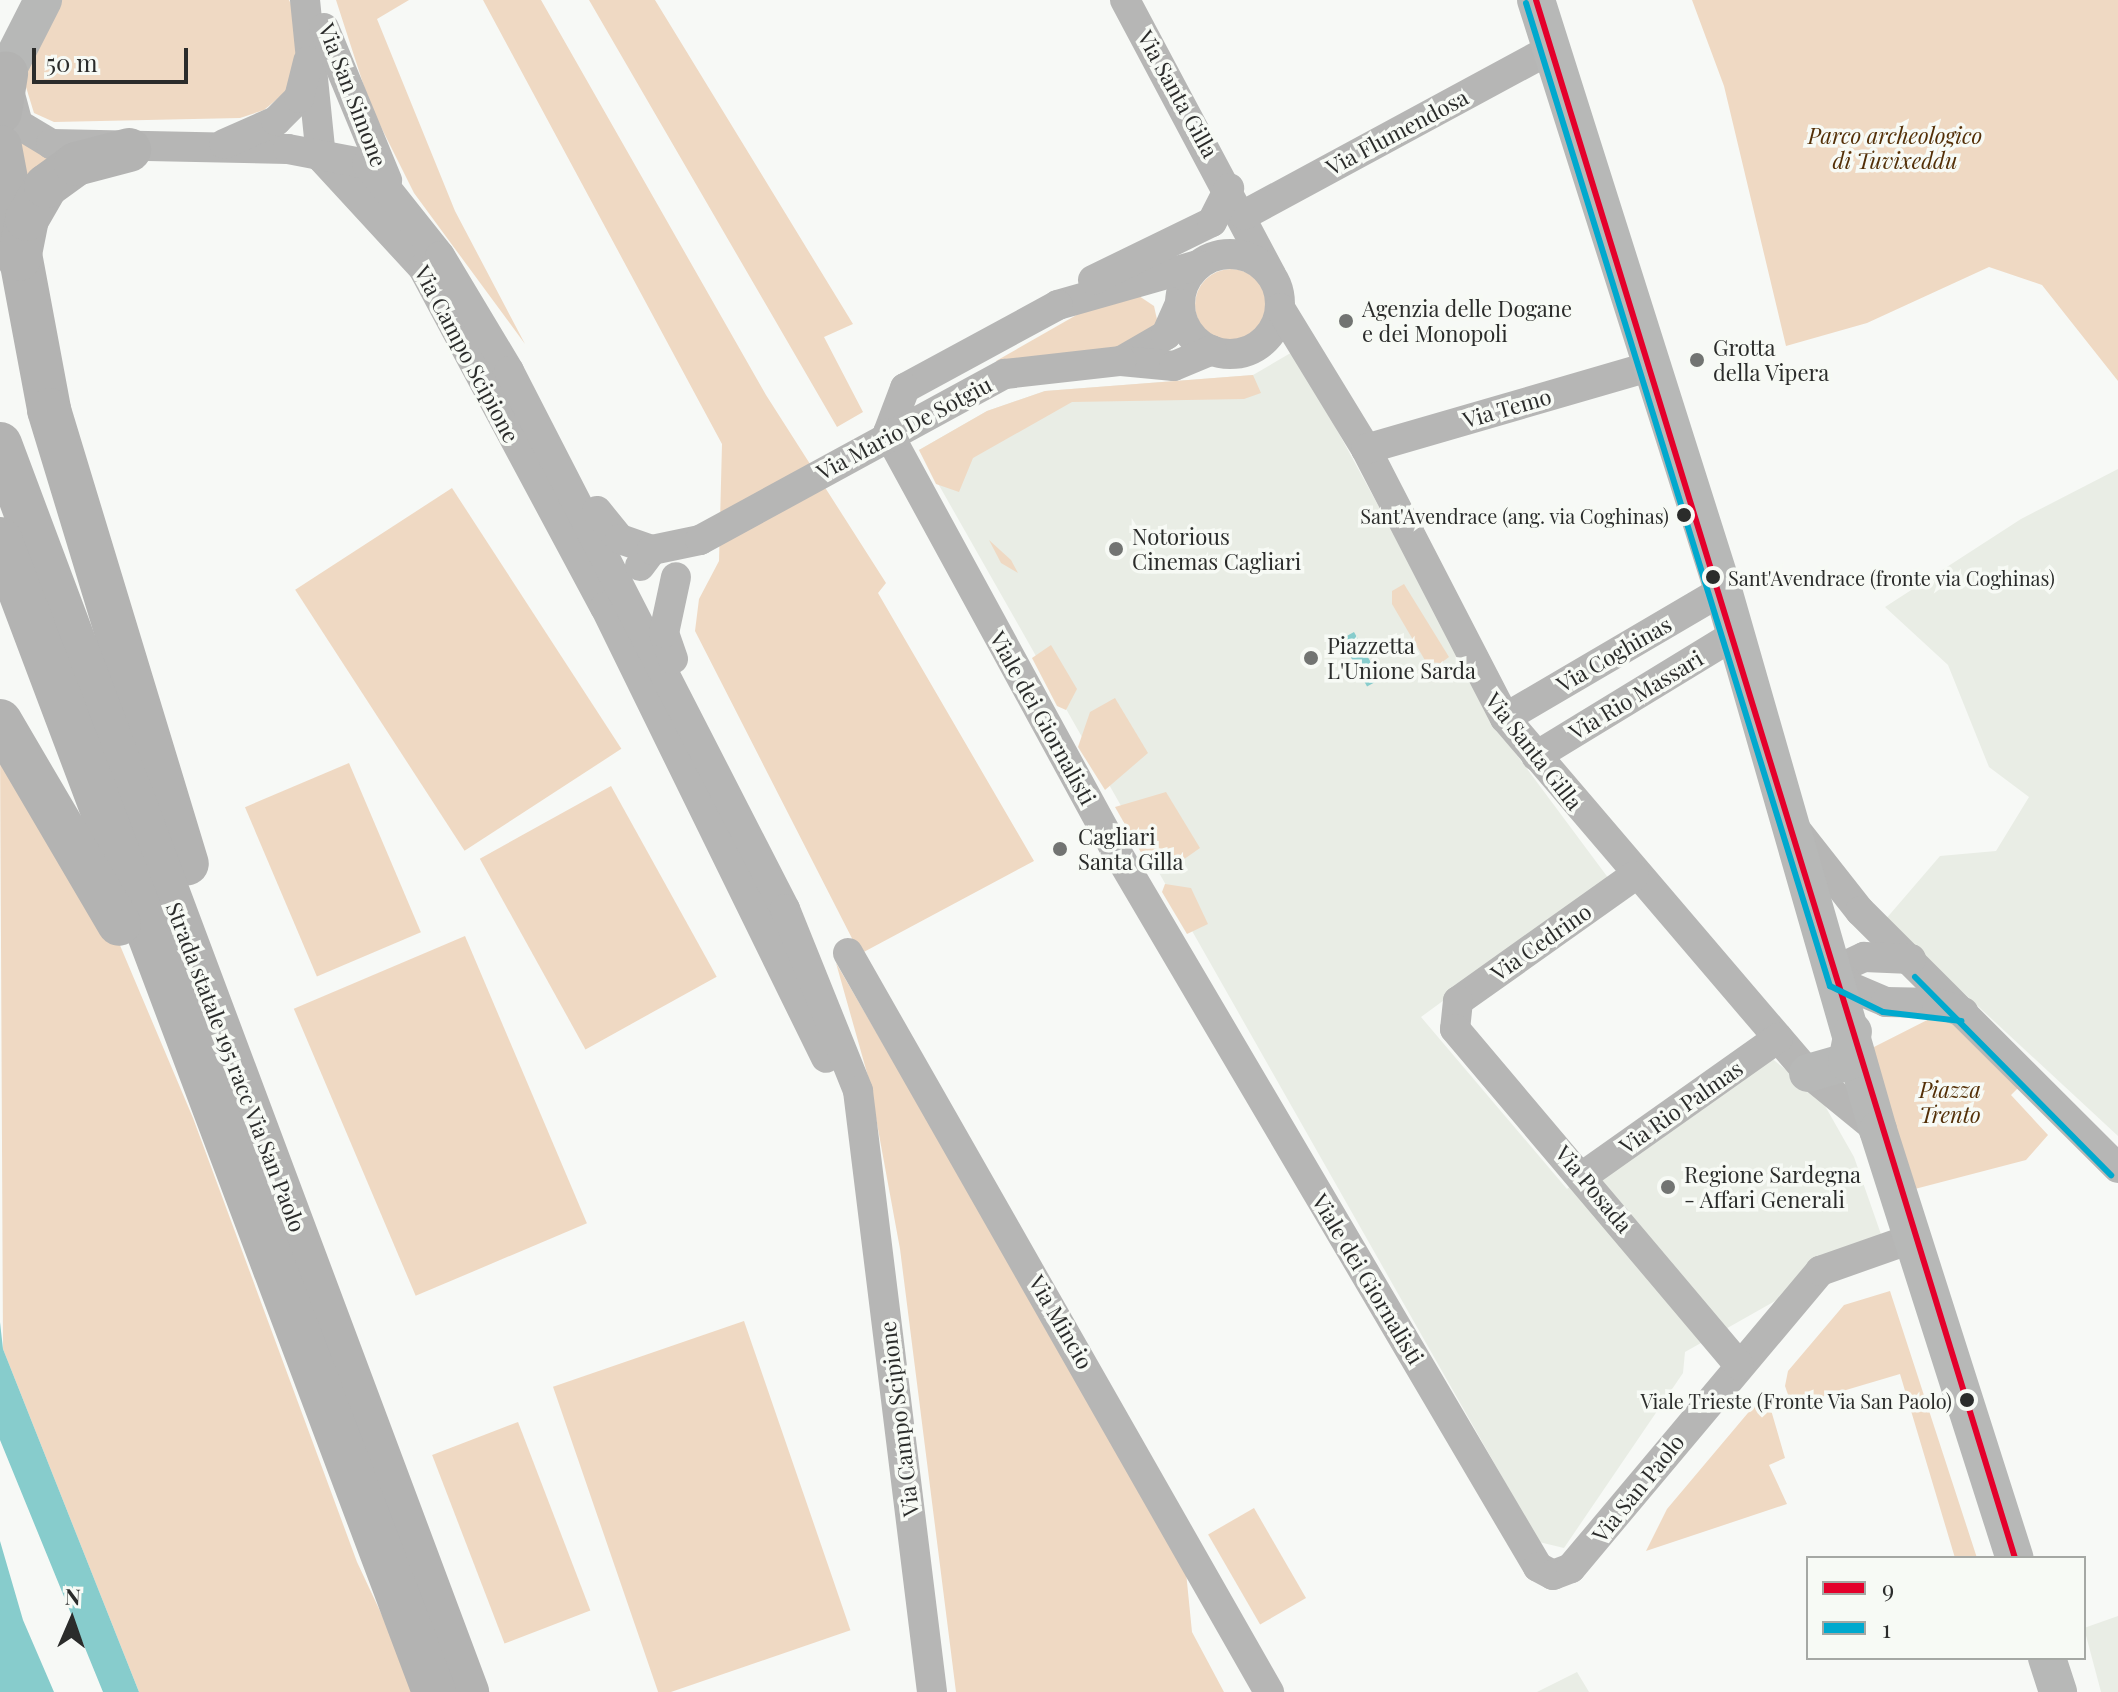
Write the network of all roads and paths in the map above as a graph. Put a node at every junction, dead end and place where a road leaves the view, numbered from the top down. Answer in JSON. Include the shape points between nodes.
{"nodes":[{"id":1,"x":43,"y":0,"type":"edge"},
{"id":2,"x":305,"y":0,"type":"edge"},
{"id":3,"x":319,"y":0,"type":"edge"},
{"id":4,"x":1536,"y":0,"type":"edge"},
{"id":5,"x":1135,"y":3,"type":"edge"},
{"id":6,"x":311,"y":32,"type":"junction"},
{"id":7,"x":1551,"y":49,"type":"junction"},
{"id":8,"x":340,"y":75,"type":"junction"},
{"id":9,"x":3,"y":92,"type":"edge"},
{"id":10,"x":222,"y":145,"type":"junction"},
{"id":11,"x":0,"y":147,"type":"edge"},
{"id":12,"x":129,"y":150,"type":"junction"},
{"id":13,"x":321,"y":157,"type":"junction"},
{"id":14,"x":1229,"y":188,"type":"junction"},
{"id":15,"x":390,"y":189,"type":"junction"},
{"id":16,"x":1244,"y":215,"type":"junction"},
{"id":17,"x":1210,"y":260,"type":"junction"},
{"id":18,"x":18,"y":265,"type":"junction"},
{"id":19,"x":1272,"y":277,"type":"junction"},
{"id":20,"x":1180,"y":304,"type":"junction"},
{"id":21,"x":1058,"y":305,"type":"junction"},
{"id":22,"x":1280,"y":308,"type":"junction"},
{"id":23,"x":1212,"y":350,"type":"junction"},
{"id":24,"x":1121,"y":361,"type":"junction"},
{"id":25,"x":1648,"y":367,"type":"junction"},
{"id":26,"x":509,"y":371,"type":"junction"},
{"id":27,"x":1366,"y":449,"type":"junction"},
{"id":28,"x":5,"y":459,"type":"edge"},
{"id":29,"x":544,"y":498,"type":"junction"},
{"id":30,"x":0,"y":539,"type":"edge"},
{"id":31,"x":700,"y":540,"type":"junction"},
{"id":32,"x":652,"y":550,"type":"junction"},
{"id":33,"x":676,"y":577,"type":"junction"},
{"id":34,"x":624,"y":589,"type":"junction"},
{"id":35,"x":1723,"y":590,"type":"junction"},
{"id":36,"x":1736,"y":634,"type":"junction"},
{"id":37,"x":679,"y":695,"type":"junction"},
{"id":38,"x":1505,"y":718,"type":"junction"},
{"id":39,"x":0,"y":721,"type":"edge"},
{"id":40,"x":661,"y":721,"type":"junction"},
{"id":41,"x":1536,"y":756,"type":"junction"},
{"id":42,"x":1797,"y":831,"type":"junction"},
{"id":43,"x":1634,"y":876,"type":"junction"},
{"id":44,"x":848,"y":953,"type":"dead end"},
{"id":45,"x":1911,"y":959,"type":"junction"},
{"id":46,"x":1844,"y":982,"type":"junction"},
{"id":47,"x":1964,"y":1012,"type":"junction"},
{"id":48,"x":1453,"y":1013,"type":"joint"},
{"id":49,"x":1853,"y":1032,"type":"junction"},
{"id":50,"x":1778,"y":1038,"type":"junction"},
{"id":51,"x":1808,"y":1073,"type":"junction"},
{"id":52,"x":1878,"y":1130,"type":"junction"},
{"id":53,"x":864,"y":1147,"type":"junction"},
{"id":54,"x":2118,"y":1168,"type":"edge"},
{"id":55,"x":1583,"y":1176,"type":"junction"},
{"id":56,"x":287,"y":1202,"type":"junction"},
{"id":57,"x":1911,"y":1239,"type":"junction"},
{"id":58,"x":1739,"y":1365,"type":"junction"},
{"id":59,"x":2014,"y":1556,"type":"edge"},
{"id":60,"x":1538,"y":1567,"type":"joint"},
{"id":61,"x":413,"y":1638,"type":"junction"},
{"id":62,"x":2048,"y":1660,"type":"edge"},
{"id":63,"x":434,"y":1692,"type":"edge"},
{"id":64,"x":467,"y":1692,"type":"edge"},
{"id":65,"x":932,"y":1692,"type":"edge"},
{"id":66,"x":1269,"y":1692,"type":"edge"},
{"id":67,"x":2058,"y":1692,"type":"edge"}],
"edges":[{"from":1,"to":9,"type":"main road"},
{"from":2,"to":6,"type":"street","name":"Via San Simone"},
{"from":3,"to":8,"type":"street","name":"Via San Simone"},
{"from":4,"to":7,"type":"main road"},
{"from":5,"to":14,"type":"street","name":"Via Santa Gilla"},
{"from":6,"to":10,"type":"street","via":[[299,98],[276,121]]},
{"from":6,"to":13,"type":"street","name":"Via San Simone"},
{"from":7,"to":16,"type":"street","name":"Via Flumendosa"},
{"from":7,"to":25,"type":"main road"},
{"from":8,"to":13,"type":"street","via":[[344,115],[337,141]]},
{"from":8,"to":15,"type":"street","name":"Via San Simone"},
{"from":9,"to":12,"type":"street","via":[[29,134],[51,144]]},
{"from":10,"to":12,"type":"street"},
{"from":10,"to":13,"type":"street"},
{"from":11,"to":18,"type":"highway"},
{"from":12,"to":18,"type":"highway","via":[[76,164],[46,186],[27,219]]},
{"from":13,"to":15,"type":"street","name":"Via Campo Scipione","via":[[346,155],[367,164]]},
{"from":13,"to":29,"type":"street","name":"Via Campo Scipione","via":[[423,268]]},
{"from":14,"to":16,"type":"street","name":"Via Santa Gilla"},
{"from":14,"to":17,"type":"street"},
{"from":14,"to":21,"type":"street","via":[[1212,222],[1074,289]]},
{"from":15,"to":26,"type":"street","name":"Via Campo Scipione"},
{"from":16,"to":19,"type":"street","name":"Via Santa Gilla"},
{"from":17,"to":19,"type":"street","via":[[1256,260]]},
{"from":17,"to":20,"type":"street"},
{"from":17,"to":21,"type":"street","name":"Viale dei Giornalisti"},
{"from":18,"to":56,"type":"highway","via":[[49,410]]},
{"from":19,"to":22,"type":"street","name":"Via Santa Gilla"},
{"from":20,"to":23,"type":"street","via":[[1189,332]]},
{"from":20,"to":24,"type":"street","name":"Via Mario De Sotgiu","via":[[1166,335]]},
{"from":21,"to":60,"type":"street","name":"Viale dei Giornalisti","via":[[905,388],[888,433],[1122,861]]},
{"from":22,"to":23,"type":"street","via":[[1257,346]]},
{"from":22,"to":27,"type":"street","name":"Via Santa Gilla"},
{"from":23,"to":24,"type":"street","name":"Via Mario De Sotgiu","via":[[1174,366]]},
{"from":24,"to":31,"type":"street","name":"Via Mario De Sotgiu","bridge":true,"via":[[1005,374]]},
{"from":25,"to":27,"type":"street","name":"Via Temo"},
{"from":25,"to":35,"type":"main road"},
{"from":26,"to":32,"type":"street","name":"Via Campo Scipione","via":[[521,372],[601,517],[620,539]]},
{"from":26,"to":34,"type":"street","name":"Via Campo Scipione"},
{"from":27,"to":38,"type":"street","name":"Via Santa Gilla"},
{"from":28,"to":56,"type":"highway","name":"Strada statale 195 racc Via San Paolo"},
{"from":29,"to":34,"type":"street","name":"Via Campo Scipione","via":[[561,505],[599,576]]},
{"from":29,"to":40,"type":"street","name":"Via Campo Scipione"},
{"from":30,"to":61,"type":"highway","name":"Strada statale 195 racc Via San Paolo"},
{"from":31,"to":32,"type":"street","name":"Via Mario De Sotgiu"},
{"from":31,"to":33,"type":"street","name":"Via Mario De Sotgiu"},
{"from":32,"to":34,"type":"street"},
{"from":33,"to":34,"type":"street"},
{"from":33,"to":37,"type":"street","name":"Via Campo Scipione","via":[[664,633],[680,677]]},
{"from":34,"to":37,"type":"street","name":"Via Campo Scipione"},
{"from":34,"to":40,"type":"street","name":"Via Campo Scipione","via":[[625,624],[662,700]]},
{"from":35,"to":36,"type":"main road"},
{"from":35,"to":38,"type":"street","name":"Via Coghinas"},
{"from":36,"to":41,"type":"street","name":"Via Rio Massari"},
{"from":36,"to":42,"type":"main road"},
{"from":37,"to":53,"type":"street","name":"Via Campo Scipione","via":[[832,1017],[858,1091]]},
{"from":38,"to":41,"type":"street","name":"Via Santa Gilla"},
{"from":39,"to":61,"type":"highway","via":[[143,970],[349,1509],[393,1614]]},
{"from":40,"to":53,"type":"street","name":"Via Campo Scipione","via":[[798,995]]},
{"from":41,"to":43,"type":"street","name":"Via Santa Gilla"},
{"from":42,"to":45,"type":"street","via":[[1860,911]]},
{"from":42,"to":46,"type":"main road"},
{"from":43,"to":48,"type":"street","name":"Via Cedrino","via":[[1458,1001]]},
{"from":43,"to":50,"type":"street","name":"Via Santa Gilla"},
{"from":44,"to":66,"type":"street","name":"Via Mincio"},
{"from":45,"to":46,"type":"street","via":[[1864,957]]},
{"from":45,"to":47,"type":"street"},
{"from":46,"to":47,"type":"street"},
{"from":46,"to":49,"type":"main road"},
{"from":47,"to":54,"type":"street"},
{"from":48,"to":55,"type":"street","name":"Via Posada","via":[[1455,1029]]},
{"from":49,"to":51,"type":"main road","via":[[1847,1062]]},
{"from":49,"to":52,"type":"main road"},
{"from":50,"to":51,"type":"street","name":"Via Santa Gilla"},
{"from":50,"to":55,"type":"street","name":"Via Rio Palmas"},
{"from":51,"to":52,"type":"street","name":"Via Santa Gilla"},
{"from":52,"to":57,"type":"main road"},
{"from":53,"to":65,"type":"street","name":"Via Campo Scipione"},
{"from":55,"to":58,"type":"street","name":"Via Posada"},
{"from":56,"to":64,"type":"highway","name":"Strada statale 195 racc Via San Paolo"},
{"from":57,"to":58,"type":"street","name":"Via San Paolo","via":[[1820,1271]]},
{"from":57,"to":59,"type":"main road"},
{"from":58,"to":60,"type":"street","name":"Via San Paolo","via":[[1571,1568],[1553,1575]]},
{"from":61,"to":63,"type":"highway","name":"Strada statale 195 racc Via San Paolo"},
{"from":62,"to":67,"type":"main road"}]}
